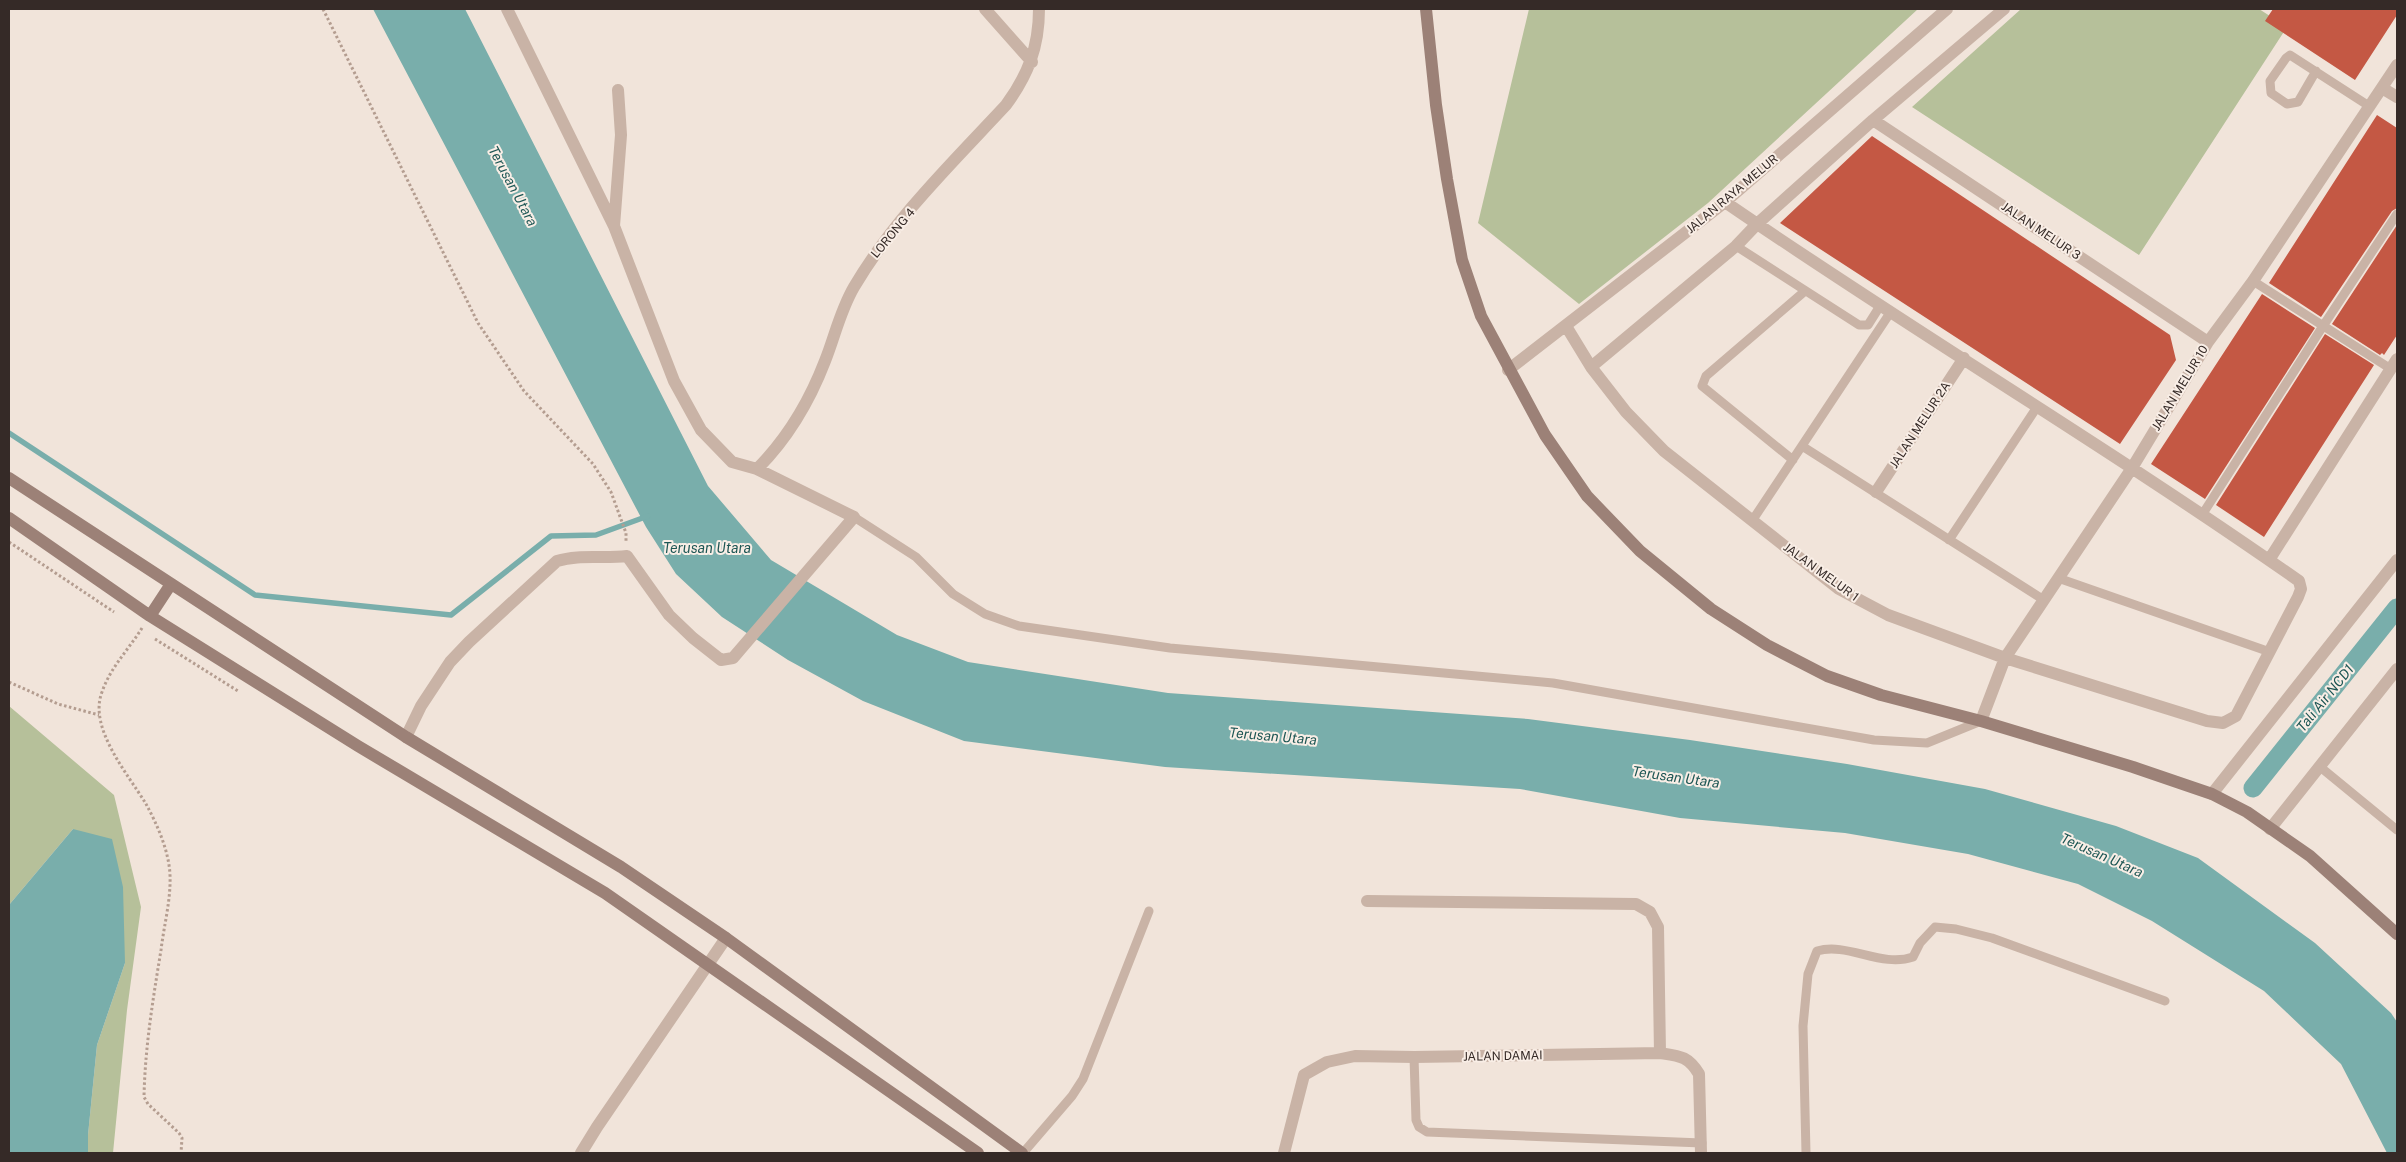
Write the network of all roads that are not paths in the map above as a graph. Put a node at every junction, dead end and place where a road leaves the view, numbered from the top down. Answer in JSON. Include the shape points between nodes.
{"nodes":[{"id":1,"x":506,"y":9,"type":"edge"},
{"id":2,"x":985,"y":9,"type":"edge"},
{"id":3,"x":1039,"y":9,"type":"edge"},
{"id":4,"x":1426,"y":9,"type":"edge"},
{"id":5,"x":1947,"y":9,"type":"edge"},
{"id":6,"x":2004,"y":9,"type":"edge"},
{"id":7,"x":1032,"y":62,"type":"junction"},
{"id":8,"x":2397,"y":65,"type":"edge"},
{"id":9,"x":2316,"y":71,"type":"junction"},
{"id":10,"x":2382,"y":88,"type":"junction"},
{"id":11,"x":618,"y":90,"type":"dead end"},
{"id":12,"x":2397,"y":97,"type":"edge"},
{"id":13,"x":2369,"y":106,"type":"junction"},
{"id":14,"x":1873,"y":120,"type":"junction"},
{"id":15,"x":1725,"y":202,"type":"junction"},
{"id":16,"x":2397,"y":214,"type":"edge"},
{"id":17,"x":1757,"y":224,"type":"junction"},
{"id":18,"x":614,"y":226,"type":"junction"},
{"id":19,"x":1736,"y":246,"type":"junction"},
{"id":20,"x":2253,"y":281,"type":"junction"},
{"id":21,"x":1805,"y":291,"type":"junction"},
{"id":22,"x":1885,"y":309,"type":"junction"},
{"id":23,"x":1566,"y":326,"type":"junction"},
{"id":24,"x":2323,"y":326,"type":"junction"},
{"id":25,"x":2208,"y":342,"type":"junction"},
{"id":26,"x":1964,"y":358,"type":"junction"},
{"id":27,"x":2394,"y":364,"type":"edge"},
{"id":28,"x":1591,"y":366,"type":"junction"},
{"id":29,"x":1508,"y":370,"type":"junction"},
{"id":30,"x":2038,"y":407,"type":"junction"},
{"id":31,"x":1802,"y":446,"type":"junction"},
{"id":32,"x":1794,"y":460,"type":"junction"},
{"id":33,"x":2132,"y":468,"type":"junction"},
{"id":34,"x":757,"y":469,"type":"junction"},
{"id":35,"x":9,"y":478,"type":"edge"},
{"id":36,"x":1876,"y":492,"type":"junction"},
{"id":37,"x":2202,"y":515,"type":"junction"},
{"id":38,"x":9,"y":518,"type":"edge"},
{"id":39,"x":851,"y":521,"type":"junction"},
{"id":40,"x":1752,"y":521,"type":"junction"},
{"id":41,"x":1949,"y":540,"type":"junction"},
{"id":42,"x":2269,"y":560,"type":"junction"},
{"id":43,"x":2397,"y":560,"type":"edge"},
{"id":44,"x":2058,"y":578,"type":"junction"},
{"id":45,"x":171,"y":584,"type":"junction"},
{"id":46,"x":2044,"y":600,"type":"junction"},
{"id":47,"x":150,"y":616,"type":"junction"},
{"id":48,"x":2270,"y":652,"type":"junction"},
{"id":49,"x":2005,"y":658,"type":"junction"},
{"id":50,"x":2397,"y":669,"type":"edge"},
{"id":51,"x":1981,"y":721,"type":"junction"},
{"id":52,"x":406,"y":738,"type":"junction"},
{"id":53,"x":2319,"y":766,"type":"junction"},
{"id":54,"x":2212,"y":794,"type":"junction"},
{"id":55,"x":2270,"y":828,"type":"junction"},
{"id":56,"x":2397,"y":830,"type":"edge"},
{"id":57,"x":1367,"y":901,"type":"dead end"},
{"id":58,"x":1150,"y":911,"type":"dead end"},
{"id":59,"x":2397,"y":934,"type":"edge"},
{"id":60,"x":726,"y":938,"type":"junction"},
{"id":61,"x":708,"y":964,"type":"junction"},
{"id":62,"x":2165,"y":1001,"type":"dead end"},
{"id":63,"x":1660,"y":1053,"type":"junction"},
{"id":64,"x":1414,"y":1057,"type":"junction"},
{"id":65,"x":1702,"y":1148,"type":"edge"},
{"id":66,"x":581,"y":1153,"type":"edge"},
{"id":67,"x":978,"y":1153,"type":"edge"},
{"id":68,"x":1022,"y":1153,"type":"edge"},
{"id":69,"x":1284,"y":1153,"type":"edge"},
{"id":70,"x":1806,"y":1153,"type":"edge"}],
"edges":[{"from":1,"to":18,"type":"street"},
{"from":2,"to":7,"type":"street"},
{"from":3,"to":7,"type":"street","name":"LORONG 4"},
{"from":4,"to":29,"type":"street","via":[[1436,105],[1462,260],[1481,316]]},
{"from":5,"to":15,"type":"street","name":"JALAN RAYA MELUR"},
{"from":6,"to":14,"type":"street"},
{"from":7,"to":34,"type":"street","name":"LORONG 4","via":[[1006,105],[876,250],[839,317],[811,392],[786,435]]},
{"from":8,"to":10,"type":"street","name":"JALAN MELUR 10"},
{"from":9,"to":9,"type":"lane","via":[[2288,56],[2270,81],[2271,93],[2287,104],[2298,102]]},
{"from":9,"to":13,"type":"lane"},
{"from":10,"to":12,"type":"street"},
{"from":10,"to":13,"type":"street","name":"JALAN MELUR 10"},
{"from":11,"to":18,"type":"street","via":[[621,135]]},
{"from":13,"to":20,"type":"street","name":"JALAN MELUR 10"},
{"from":14,"to":17,"type":"street"},
{"from":14,"to":25,"type":"street","name":"JALAN MELUR 3"},
{"from":15,"to":17,"type":"street"},
{"from":15,"to":23,"type":"street","name":"JALAN RAYA MELUR"},
{"from":16,"to":24,"type":"lane"},
{"from":17,"to":19,"type":"street"},
{"from":17,"to":22,"type":"street"},
{"from":18,"to":34,"type":"street","via":[[674,381],[701,430],[732,462]]},
{"from":19,"to":21,"type":"lane"},
{"from":19,"to":28,"type":"street"},
{"from":20,"to":24,"type":"lane"},
{"from":20,"to":25,"type":"street","name":"JALAN MELUR 10"},
{"from":21,"to":22,"type":"lane","via":[[1863,326]]},
{"from":21,"to":32,"type":"lane","via":[[1706,376],[1702,386]]},
{"from":22,"to":26,"type":"street"},
{"from":22,"to":31,"type":"lane"},
{"from":23,"to":28,"type":"street","name":"JALAN MELUR 1"},
{"from":23,"to":29,"type":"street","name":"JALAN RAYA MELUR"},
{"from":24,"to":27,"type":"lane"},
{"from":24,"to":37,"type":"lane"},
{"from":25,"to":33,"type":"street","name":"JALAN MELUR 10"},
{"from":26,"to":30,"type":"street"},
{"from":26,"to":36,"type":"street","name":"JALAN MELUR 2A"},
{"from":27,"to":42,"type":"street"},
{"from":28,"to":40,"type":"street","name":"JALAN MELUR 1","via":[[1626,412],[1664,451]]},
{"from":29,"to":51,"type":"street","via":[[1545,435],[1587,496],[1640,551],[1711,609],[1767,645],[1827,676],[1882,695]]},
{"from":30,"to":33,"type":"street"},
{"from":30,"to":41,"type":"lane"},
{"from":31,"to":32,"type":"lane"},
{"from":31,"to":36,"type":"lane"},
{"from":32,"to":40,"type":"lane"},
{"from":33,"to":37,"type":"street"},
{"from":33,"to":44,"type":"street","name":"JALAN MELUR 10"},
{"from":34,"to":39,"type":"street"},
{"from":35,"to":45,"type":"street"},
{"from":36,"to":41,"type":"lane"},
{"from":37,"to":42,"type":"street"},
{"from":38,"to":47,"type":"street"},
{"from":39,"to":51,"type":"lane","via":[[916,557],[953,594],[984,614],[1019,626],[1170,648],[1553,683],[1874,740],[1927,743]]},
{"from":39,"to":52,"type":"street","via":[[733,658],[721,660],[669,615],[627,556],[570,557],[557,561],[450,662]]},
{"from":40,"to":49,"type":"street","name":"JALAN MELUR 1","via":[[1840,589],[1864,603]]},
{"from":41,"to":46,"type":"lane"},
{"from":42,"to":48,"type":"street","via":[[2299,581],[2301,589]]},
{"from":43,"to":54,"type":"street"},
{"from":44,"to":46,"type":"street","name":"JALAN MELUR 10"},
{"from":44,"to":48,"type":"lane"},
{"from":45,"to":47,"type":"street"},
{"from":45,"to":52,"type":"street"},
{"from":46,"to":49,"type":"street","name":"JALAN MELUR 10"},
{"from":47,"to":61,"type":"street","via":[[358,746],[605,893]]},
{"from":48,"to":49,"type":"street","name":"JALAN MELUR 1","via":[[2236,716],[2223,723],[2207,721]]},
{"from":49,"to":51,"type":"street","name":"JALAN MELUR 10"},
{"from":50,"to":53,"type":"street"},
{"from":51,"to":54,"type":"street"},
{"from":52,"to":60,"type":"street","via":[[621,866]]},
{"from":53,"to":55,"type":"street"},
{"from":53,"to":56,"type":"lane"},
{"from":54,"to":55,"type":"street"},
{"from":55,"to":59,"type":"street","via":[[2310,856]]},
{"from":57,"to":63,"type":"street","via":[[1636,904],[1650,912],[1658,928]]},
{"from":58,"to":68,"type":"lane","via":[[1082,1079],[1072,1096]]},
{"from":60,"to":61,"type":"street"},
{"from":60,"to":68,"type":"street"},
{"from":61,"to":66,"type":"street"},
{"from":61,"to":67,"type":"street"},
{"from":62,"to":70,"type":"lane","via":[[1992,938],[1956,929],[1935,928],[1920,943],[1913,957],[1901,961],[1830,947],[1817,951],[1808,974],[1804,1026]]},
{"from":63,"to":64,"type":"street","name":"JALAN DAMAI"},
{"from":63,"to":65,"type":"street","name":"JALAN DAMAI","via":[[1692,1062],[1699,1074]]},
{"from":64,"to":65,"type":"lane","via":[[1416,1120],[1419,1127],[1427,1132]]},
{"from":64,"to":69,"type":"street","name":"JALAN DAMAI","via":[[1355,1056],[1328,1062],[1304,1075]]}]}
